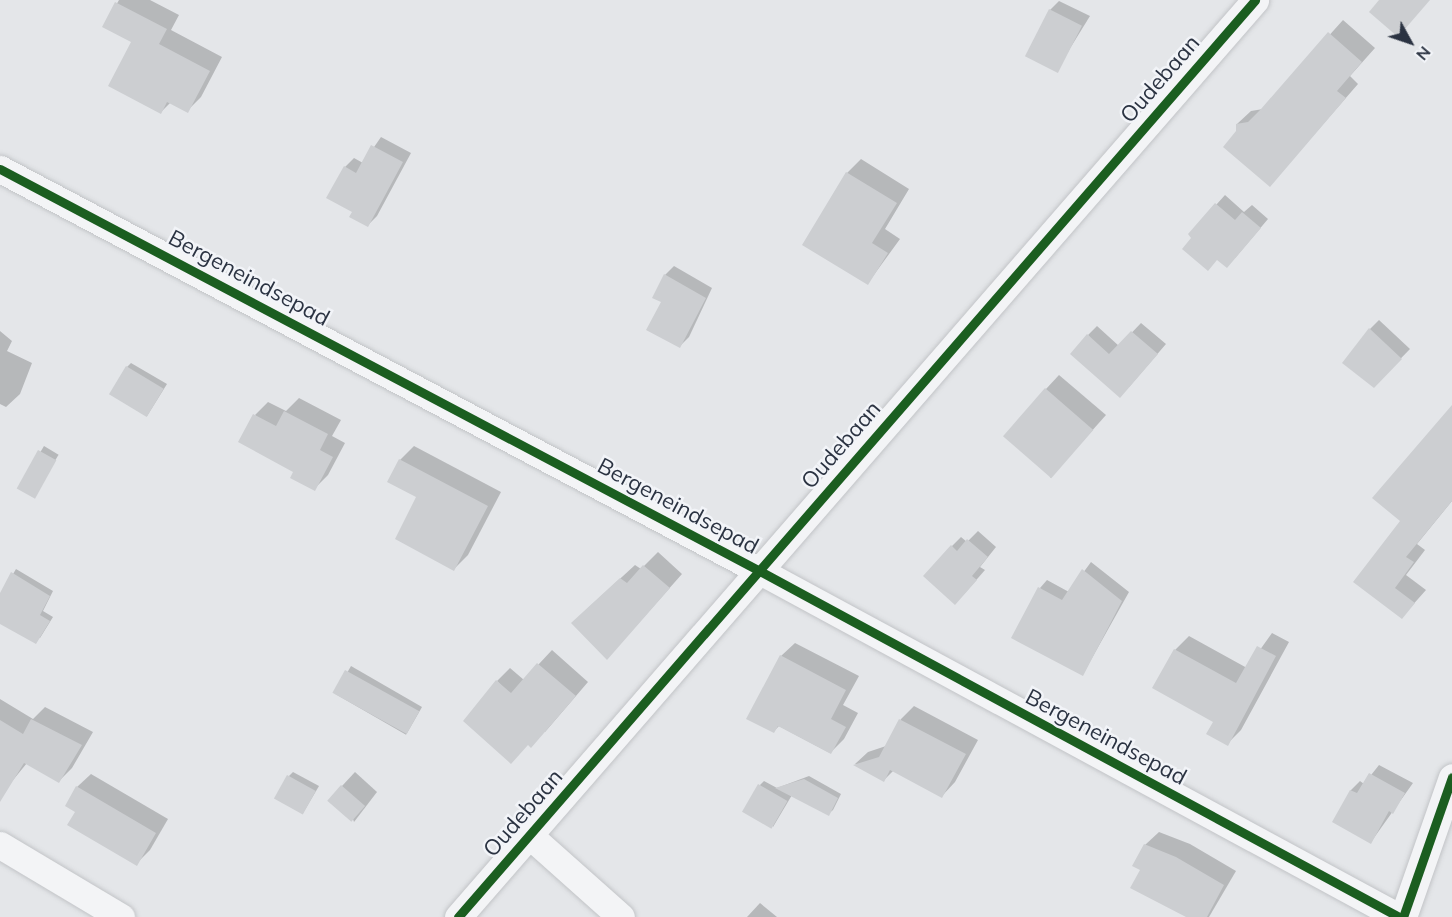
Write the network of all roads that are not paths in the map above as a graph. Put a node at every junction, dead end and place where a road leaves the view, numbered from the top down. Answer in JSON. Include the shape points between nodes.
{"nodes":[{"id":1,"x":1255,"y":0,"type":"edge"},
{"id":2,"x":0,"y":169,"type":"edge"},
{"id":3,"x":758,"y":570,"type":"junction"},
{"id":4,"x":1452,"y":777,"type":"edge"},
{"id":5,"x":529,"y":835,"type":"junction"},
{"id":6,"x":0,"y":845,"type":"edge"},
{"id":7,"x":121,"y":917,"type":"edge"},
{"id":8,"x":458,"y":917,"type":"edge"},
{"id":9,"x":621,"y":917,"type":"edge"},
{"id":10,"x":1401,"y":917,"type":"edge"}],
"edges":[{"from":1,"to":3,"type":"street","name":"Oudebaan"},
{"from":2,"to":3,"type":"street","name":"Bergeneindsepad"},
{"from":3,"to":5,"type":"street","name":"Oudebaan"},
{"from":3,"to":10,"type":"street","name":"Bergeneindsepad"},
{"from":4,"to":10,"type":"street"},
{"from":5,"to":8,"type":"street","name":"Oudebaan"},
{"from":5,"to":9,"type":"street"},
{"from":6,"to":7,"type":"street"}]}
